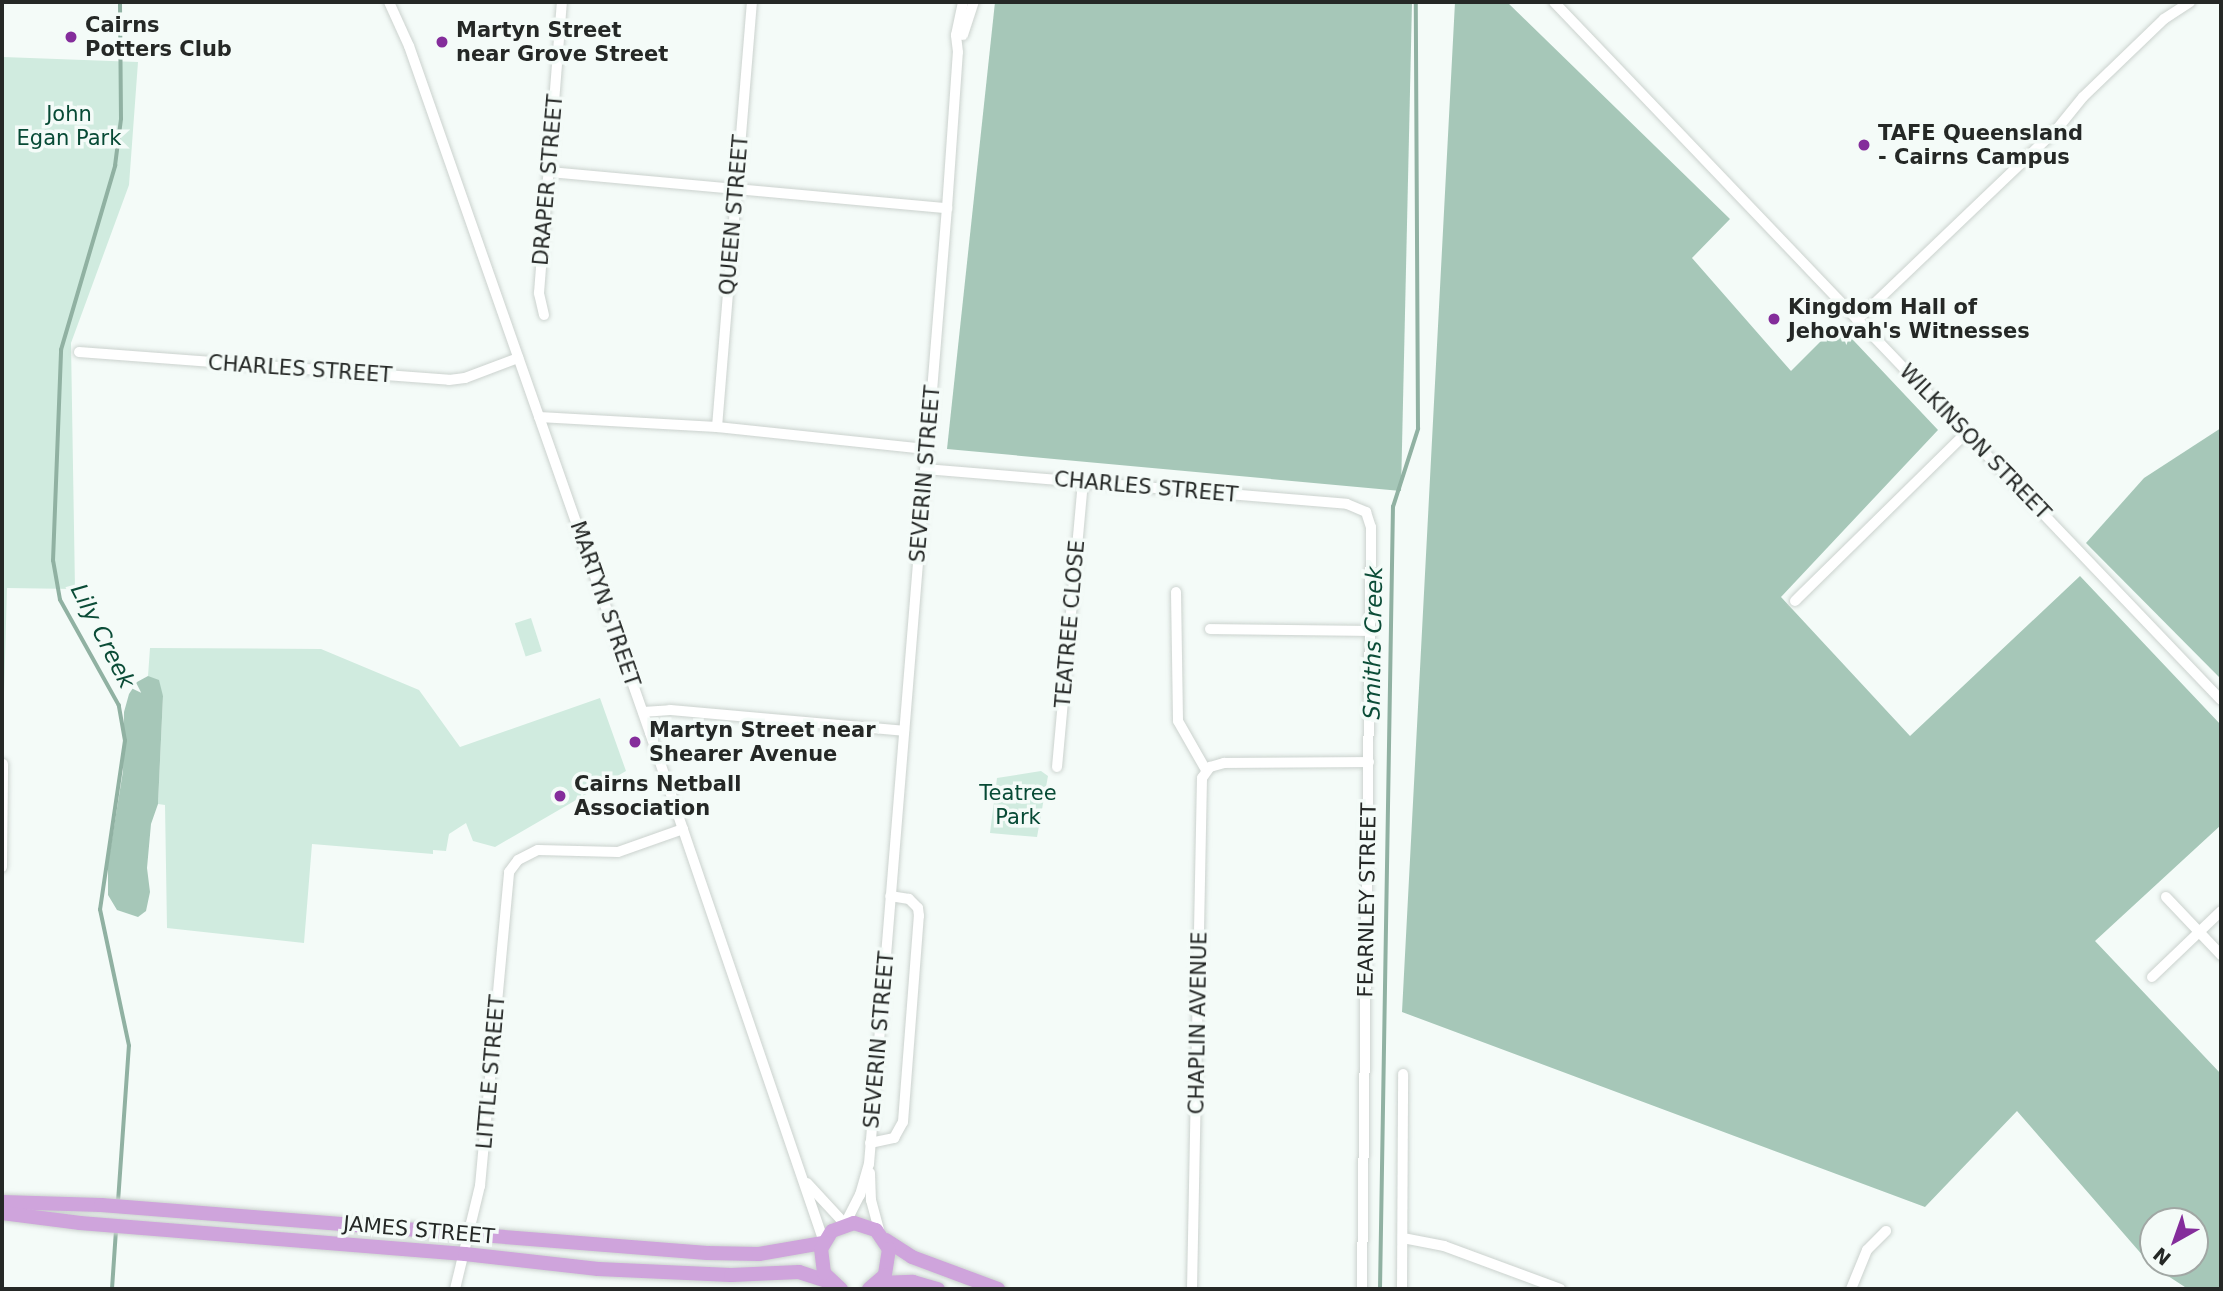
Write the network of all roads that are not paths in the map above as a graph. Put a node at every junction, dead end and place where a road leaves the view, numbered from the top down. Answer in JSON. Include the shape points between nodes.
{"nodes":[{"id":1,"x":389,"y":2,"type":"edge"},
{"id":2,"x":398,"y":2,"type":"edge"},
{"id":3,"x":562,"y":2,"type":"edge"},
{"id":4,"x":751,"y":2,"type":"edge"},
{"id":5,"x":963,"y":2,"type":"edge"},
{"id":6,"x":974,"y":2,"type":"edge"},
{"id":7,"x":1554,"y":2,"type":"edge"},
{"id":8,"x":2190,"y":2,"type":"edge"},
{"id":9,"x":403,"y":32,"type":"junction"},
{"id":10,"x":958,"y":52,"type":"junction"},
{"id":11,"x":549,"y":172,"type":"junction"},
{"id":12,"x":736,"y":190,"type":"junction"},
{"id":13,"x":947,"y":208,"type":"junction"},
{"id":14,"x":544,"y":315,"type":"dead end"},
{"id":15,"x":1857,"y":320,"type":"junction"},
{"id":16,"x":79,"y":352,"type":"dead end"},
{"id":17,"x":518,"y":358,"type":"junction"},
{"id":18,"x":539,"y":417,"type":"junction"},
{"id":19,"x":716,"y":428,"type":"junction"},
{"id":20,"x":1967,"y":432,"type":"junction"},
{"id":21,"x":926,"y":449,"type":"junction"},
{"id":22,"x":925,"y":469,"type":"junction"},
{"id":23,"x":1083,"y":482,"type":"junction"},
{"id":24,"x":1366,"y":512,"type":"joint"},
{"id":25,"x":1176,"y":592,"type":"dead end"},
{"id":26,"x":1795,"y":601,"type":"dead end"},
{"id":27,"x":1210,"y":629,"type":"dead end"},
{"id":28,"x":1368,"y":631,"type":"junction"},
{"id":29,"x":2221,"y":700,"type":"edge"},
{"id":30,"x":643,"y":712,"type":"junction"},
{"id":31,"x":904,"y":732,"type":"junction"},
{"id":32,"x":1369,"y":762,"type":"junction"},
{"id":33,"x":3,"y":764,"type":"edge"},
{"id":34,"x":1057,"y":767,"type":"dead end"},
{"id":35,"x":1211,"y":767,"type":"junction"},
{"id":36,"x":684,"y":829,"type":"junction"},
{"id":37,"x":2,"y":867,"type":"edge"},
{"id":38,"x":890,"y":896,"type":"junction"},
{"id":39,"x":2166,"y":897,"type":"dead end"},
{"id":40,"x":2221,"y":911,"type":"edge"},
{"id":41,"x":2199,"y":932,"type":"junction"},
{"id":42,"x":2221,"y":955,"type":"edge"},
{"id":43,"x":2152,"y":976,"type":"dead end"},
{"id":44,"x":1403,"y":1074,"type":"dead end"},
{"id":45,"x":870,"y":1143,"type":"junction"},
{"id":46,"x":869,"y":1164,"type":"junction"},
{"id":47,"x":804,"y":1178,"type":"junction"},
{"id":48,"x":2,"y":1202,"type":"edge"},
{"id":49,"x":2,"y":1213,"type":"edge"},
{"id":50,"x":845,"y":1224,"type":"junction"},
{"id":51,"x":1886,"y":1231,"type":"dead end"},
{"id":52,"x":471,"y":1233,"type":"junction"},
{"id":53,"x":882,"y":1236,"type":"junction"},
{"id":54,"x":1403,"y":1238,"type":"junction"},
{"id":55,"x":823,"y":1243,"type":"junction"},
{"id":56,"x":465,"y":1254,"type":"junction"},
{"id":57,"x":836,"y":1286,"type":"edge"},
{"id":58,"x":874,"y":1286,"type":"edge"},
{"id":59,"x":455,"y":1289,"type":"edge"},
{"id":60,"x":938,"y":1289,"type":"edge"},
{"id":61,"x":998,"y":1289,"type":"edge"},
{"id":62,"x":1192,"y":1289,"type":"edge"},
{"id":63,"x":1362,"y":1289,"type":"edge"},
{"id":64,"x":1402,"y":1289,"type":"edge"},
{"id":65,"x":1559,"y":1289,"type":"edge"},
{"id":66,"x":1851,"y":1289,"type":"edge"}],
"edges":[{"from":1,"to":9,"type":"street","name":"MARTYN STREET"},
{"from":2,"to":9,"type":"street","name":"MARTYN STREET"},
{"from":3,"to":11,"type":"street","name":"DRAPER STREET"},
{"from":4,"to":12,"type":"street","name":"QUEEN STREET"},
{"from":5,"to":10,"type":"street","name":"SEVERIN STREET","via":[[956,35]]},
{"from":6,"to":10,"type":"street","name":"SEVERIN STREET"},
{"from":7,"to":15,"type":"street","name":"WILKINSON STREET"},
{"from":8,"to":15,"type":"street","via":[[2164,19],[2083,97],[2057,129]]},
{"from":9,"to":17,"type":"street","name":"MARTYN STREET"},
{"from":10,"to":13,"type":"street","name":"SEVERIN STREET"},
{"from":11,"to":12,"type":"street"},
{"from":11,"to":14,"type":"street","name":"DRAPER STREET","via":[[539,293]]},
{"from":12,"to":13,"type":"street"},
{"from":12,"to":19,"type":"street","name":"QUEEN STREET"},
{"from":13,"to":21,"type":"street","name":"SEVERIN STREET"},
{"from":15,"to":20,"type":"street","name":"WILKINSON STREET"},
{"from":16,"to":17,"type":"street","name":"CHARLES STREET","via":[[449,380],[465,379]]},
{"from":17,"to":18,"type":"street","name":"MARTYN STREET"},
{"from":18,"to":19,"type":"street"},
{"from":18,"to":30,"type":"street","name":"MARTYN STREET"},
{"from":19,"to":21,"type":"street"},
{"from":20,"to":26,"type":"street"},
{"from":20,"to":29,"type":"street","name":"WILKINSON STREET"},
{"from":21,"to":22,"type":"street","name":"SEVERIN STREET"},
{"from":22,"to":23,"type":"street","name":"CHARLES STREET"},
{"from":22,"to":31,"type":"street","name":"SEVERIN STREET"},
{"from":23,"to":24,"type":"street","name":"CHARLES STREET","via":[[1347,504]]},
{"from":23,"to":34,"type":"street","name":"TEATREE CLOSE"},
{"from":24,"to":28,"type":"street","name":"FEARNLEY STREET","via":[[1371,527]]},
{"from":25,"to":35,"type":"street","via":[[1178,722]]},
{"from":27,"to":28,"type":"street"},
{"from":28,"to":32,"type":"street","name":"FEARNLEY STREET"},
{"from":30,"to":31,"type":"street","via":[[670,710]]},
{"from":30,"to":36,"type":"street","name":"MARTYN STREET"},
{"from":31,"to":38,"type":"street","name":"SEVERIN STREET"},
{"from":32,"to":35,"type":"street"},
{"from":32,"to":63,"type":"street","name":"FEARNLEY STREET"},
{"from":33,"to":37,"type":"street"},
{"from":35,"to":62,"type":"street","name":"CHAPLIN AVENUE","via":[[1200,783]]},
{"from":36,"to":47,"type":"street","name":"MARTYN STREET"},
{"from":36,"to":52,"type":"street","name":"LITTLE STREET","via":[[618,852],[538,850],[513,864],[507,882],[481,1173]]},
{"from":38,"to":45,"type":"street","name":"SEVERIN STREET"},
{"from":38,"to":45,"type":"street","name":"SEVERIN STREET","via":[[909,899],[919,916],[903,1122],[894,1138]]},
{"from":39,"to":41,"type":"street"},
{"from":40,"to":41,"type":"street"},
{"from":41,"to":42,"type":"street"},
{"from":41,"to":43,"type":"street"},
{"from":44,"to":54,"type":"street"},
{"from":45,"to":46,"type":"street","name":"SEVERIN STREET"},
{"from":46,"to":50,"type":"street","name":"SEVERIN STREET"},
{"from":46,"to":53,"type":"street","name":"SEVERIN STREET","via":[[871,1200]]},
{"from":47,"to":50,"type":"street","name":"MARTYN STREET"},
{"from":47,"to":55,"type":"street","name":"MARTYN STREET"},
{"from":48,"to":52,"type":"main road","name":"JAMES STREET","via":[[101,1205]]},
{"from":49,"to":56,"type":"main road","name":"JAMES STREET"},
{"from":50,"to":53,"type":"main road","via":[[863,1224]]},
{"from":50,"to":55,"type":"main road"},
{"from":51,"to":66,"type":"street","via":[[1867,1250]]},
{"from":52,"to":55,"type":"main road","name":"JAMES STREET","via":[[731,1254],[780,1252]]},
{"from":52,"to":56,"type":"street","name":"LITTLE STREET"},
{"from":53,"to":58,"type":"main road","via":[[890,1259],[886,1275]]},
{"from":53,"to":61,"type":"main road","via":[[912,1257]]},
{"from":54,"to":64,"type":"street"},
{"from":54,"to":65,"type":"street","via":[[1444,1246]]},
{"from":55,"to":57,"type":"main road","via":[[822,1268]]},
{"from":56,"to":57,"type":"main road","name":"JAMES STREET","via":[[598,1269],[731,1275],[799,1272]]},
{"from":56,"to":59,"type":"street","name":"LITTLE STREET"},
{"from":58,"to":60,"type":"main road","via":[[909,1282]]}]}
